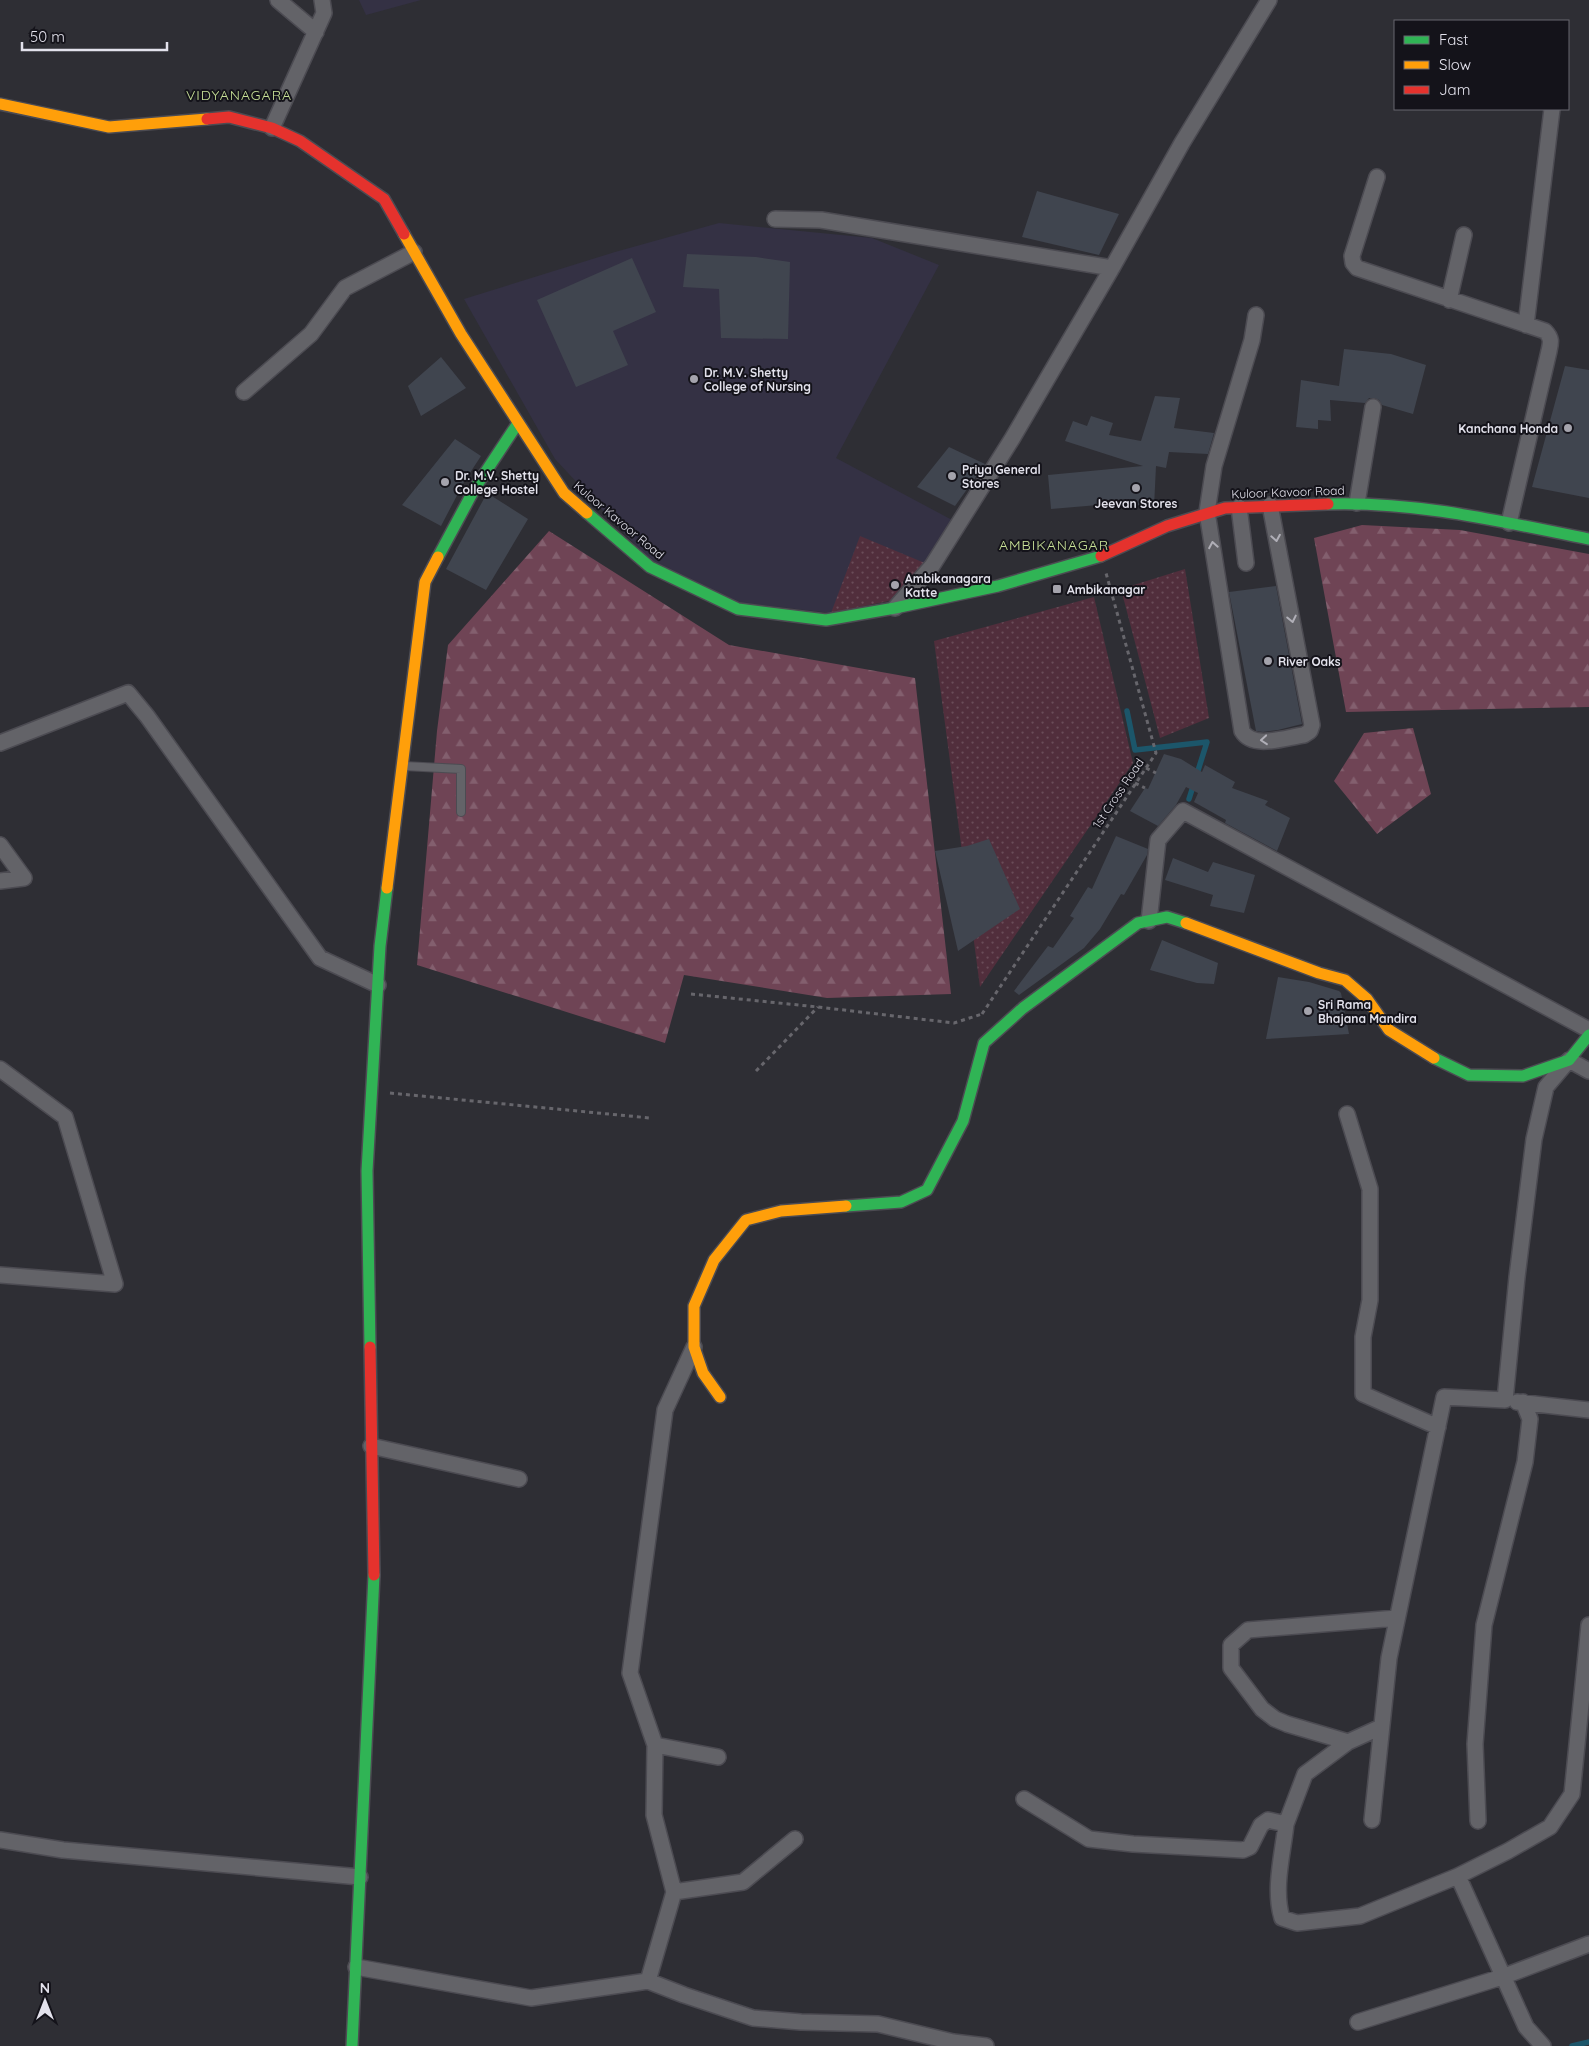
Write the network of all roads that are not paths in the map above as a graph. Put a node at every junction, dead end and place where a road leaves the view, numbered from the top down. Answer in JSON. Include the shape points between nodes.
{"nodes":[{"id":1,"x":278,"y":0,"type":"edge"},
{"id":2,"x":322,"y":0,"type":"edge"},
{"id":3,"x":1269,"y":0,"type":"edge"},
{"id":4,"x":316,"y":32,"type":"junction"},
{"id":5,"x":0,"y":104,"type":"edge"},
{"id":6,"x":1552,"y":110,"type":"edge"},
{"id":7,"x":272,"y":128,"type":"junction"},
{"id":8,"x":1378,"y":177,"type":"dead end"},
{"id":9,"x":775,"y":219,"type":"dead end"},
{"id":10,"x":1464,"y":235,"type":"dead end"},
{"id":11,"x":414,"y":252,"type":"junction"},
{"id":12,"x":1112,"y":268,"type":"junction"},
{"id":13,"x":1449,"y":300,"type":"junction"},
{"id":14,"x":1256,"y":315,"type":"dead end"},
{"id":15,"x":1526,"y":325,"type":"junction"},
{"id":16,"x":244,"y":392,"type":"dead end"},
{"id":17,"x":1373,"y":407,"type":"dead end"},
{"id":18,"x":518,"y":423,"type":"junction"},
{"id":19,"x":1357,"y":503,"type":"junction"},
{"id":20,"x":1270,"y":505,"type":"junction"},
{"id":21,"x":1239,"y":507,"type":"junction"},
{"id":22,"x":1207,"y":512,"type":"junction"},
{"id":23,"x":1510,"y":523,"type":"junction"},
{"id":24,"x":1589,"y":539,"type":"edge"},
{"id":25,"x":1246,"y":563,"type":"dead end"},
{"id":26,"x":895,"y":608,"type":"junction"},
{"id":27,"x":0,"y":744,"type":"edge"},
{"id":28,"x":402,"y":766,"type":"junction"},
{"id":29,"x":460,"y":812,"type":"dead end"},
{"id":30,"x":0,"y":845,"type":"edge"},
{"id":31,"x":0,"y":881,"type":"edge"},
{"id":32,"x":1149,"y":921,"type":"junction"},
{"id":33,"x":378,"y":985,"type":"junction"},
{"id":34,"x":1589,"y":1030,"type":"edge"},
{"id":35,"x":1589,"y":1035,"type":"edge"},
{"id":36,"x":1569,"y":1060,"type":"junction"},
{"id":37,"x":0,"y":1069,"type":"edge"},
{"id":38,"x":1589,"y":1071,"type":"edge"},
{"id":39,"x":1346,"y":1114,"type":"dead end"},
{"id":40,"x":0,"y":1275,"type":"edge"},
{"id":41,"x":694,"y":1347,"type":"junction"},
{"id":42,"x":720,"y":1397,"type":"dead end"},
{"id":43,"x":1505,"y":1400,"type":"junction"},
{"id":44,"x":1523,"y":1402,"type":"junction"},
{"id":45,"x":1589,"y":1410,"type":"edge"},
{"id":46,"x":1438,"y":1428,"type":"junction"},
{"id":47,"x":372,"y":1446,"type":"junction"},
{"id":48,"x":519,"y":1479,"type":"dead end"},
{"id":49,"x":1397,"y":1618,"type":"junction"},
{"id":50,"x":1589,"y":1626,"type":"edge"},
{"id":51,"x":1381,"y":1727,"type":"junction"},
{"id":52,"x":1348,"y":1742,"type":"junction"},
{"id":53,"x":655,"y":1745,"type":"junction"},
{"id":54,"x":718,"y":1757,"type":"dead end"},
{"id":55,"x":1024,"y":1799,"type":"dead end"},
{"id":56,"x":1372,"y":1820,"type":"dead end"},
{"id":57,"x":1478,"y":1821,"type":"dead end"},
{"id":58,"x":1286,"y":1824,"type":"junction"},
{"id":59,"x":795,"y":1839,"type":"dead end"},
{"id":60,"x":0,"y":1840,"type":"edge"},
{"id":61,"x":1458,"y":1876,"type":"junction"},
{"id":62,"x":360,"y":1877,"type":"junction"},
{"id":63,"x":674,"y":1892,"type":"junction"},
{"id":64,"x":1589,"y":1944,"type":"edge"},
{"id":65,"x":356,"y":1968,"type":"junction"},
{"id":66,"x":1502,"y":1977,"type":"junction"},
{"id":67,"x":648,"y":1981,"type":"junction"},
{"id":68,"x":1358,"y":2022,"type":"dead end"},
{"id":69,"x":352,"y":2046,"type":"edge"},
{"id":70,"x":986,"y":2046,"type":"edge"},
{"id":71,"x":1543,"y":2046,"type":"edge"}],
"edges":[{"from":1,"to":4,"type":"street"},
{"from":2,"to":4,"type":"street","via":[[324,13]]},
{"from":3,"to":12,"type":"street","via":[[1182,143]]},
{"from":4,"to":7,"type":"street"},
{"from":5,"to":7,"type":"street","name":"Kuloor Kavoor Road","via":[[109,127],[229,117]]},
{"from":6,"to":15,"type":"street"},
{"from":7,"to":11,"type":"street","name":"Kuloor Kavoor Road","via":[[300,141],[384,199]]},
{"from":8,"to":13,"type":"street","via":[[1352,256],[1353,263],[1364,272]]},
{"from":9,"to":12,"type":"street","via":[[821,220]]},
{"from":10,"to":13,"type":"street"},
{"from":11,"to":16,"type":"street","via":[[345,288],[311,334]]},
{"from":11,"to":18,"type":"street","name":"Kuloor Kavoor Road"},
{"from":12,"to":26,"type":"street","via":[[1012,439],[937,558]]},
{"from":13,"to":15,"type":"street"},
{"from":14,"to":22,"type":"street","via":[[1252,340],[1214,466]]},
{"from":15,"to":23,"type":"street","via":[[1544,331],[1551,341]]},
{"from":17,"to":19,"type":"street"},
{"from":18,"to":26,"type":"street","name":"Kuloor Kavoor Road","via":[[564,493],[650,567],[738,609],[826,620]]},
{"from":18,"to":28,"type":"street","via":[[475,488],[424,582]]},
{"from":19,"to":20,"type":"street","name":"Kuloor Kavoor Road"},
{"from":19,"to":23,"type":"street","name":"Kuloor Kavoor Road","via":[[1446,511]]},
{"from":20,"to":21,"type":"street","name":"Kuloor Kavoor Road"},
{"from":20,"to":22,"type":"street","one_way":true,"via":[[1312,725],[1308,733],[1259,741],[1249,739],[1242,731]]},
{"from":21,"to":22,"type":"street","name":"Kuloor Kavoor Road"},
{"from":21,"to":25,"type":"street"},
{"from":22,"to":26,"type":"street","name":"Kuloor Kavoor Road","via":[[1101,556],[998,586]]},
{"from":23,"to":24,"type":"street","name":"Kuloor Kavoor Road"},
{"from":27,"to":33,"type":"street","via":[[128,693],[320,958]]},
{"from":28,"to":29,"type":"lane","via":[[462,769]]},
{"from":28,"to":33,"type":"street"},
{"from":30,"to":31,"type":"street","via":[[24,878]]},
{"from":32,"to":34,"type":"street","via":[[1158,840],[1183,811]]},
{"from":32,"to":36,"type":"street","via":[[1167,917],[1319,974],[1345,980],[1367,999],[1389,1030],[1425,1054],[1469,1075],[1523,1076]]},
{"from":32,"to":41,"type":"street","via":[[1138,923],[1023,1008],[984,1043],[963,1121],[927,1190],[902,1202],[781,1211],[746,1220],[714,1260],[694,1306]]},
{"from":33,"to":47,"type":"street","via":[[367,1172]]},
{"from":35,"to":36,"type":"street"},
{"from":36,"to":38,"type":"street"},
{"from":36,"to":43,"type":"street","via":[[1546,1087],[1534,1139]]},
{"from":37,"to":40,"type":"street","via":[[65,1117],[115,1284]]},
{"from":39,"to":46,"type":"street","via":[[1370,1188],[1370,1300],[1363,1337],[1363,1394]]},
{"from":41,"to":42,"type":"street","via":[[703,1373]]},
{"from":41,"to":53,"type":"street","via":[[665,1410],[630,1673]]},
{"from":43,"to":44,"type":"street"},
{"from":43,"to":46,"type":"street","via":[[1444,1397]]},
{"from":44,"to":45,"type":"street"},
{"from":44,"to":57,"type":"street","via":[[1530,1419],[1525,1462],[1484,1625],[1475,1744]]},
{"from":46,"to":49,"type":"street"},
{"from":47,"to":48,"type":"street"},
{"from":47,"to":62,"type":"street","via":[[374,1582]]},
{"from":49,"to":51,"type":"street","via":[[1388,1658]]},
{"from":49,"to":52,"type":"street","via":[[1248,1630],[1231,1645],[1231,1668],[1262,1709],[1287,1724]]},
{"from":50,"to":61,"type":"street","via":[[1572,1794],[1550,1827]]},
{"from":51,"to":52,"type":"street"},
{"from":51,"to":56,"type":"street"},
{"from":52,"to":58,"type":"street","via":[[1305,1774]]},
{"from":53,"to":54,"type":"street"},
{"from":53,"to":63,"type":"street","via":[[654,1815]]},
{"from":55,"to":58,"type":"street","via":[[1089,1839],[1133,1844],[1243,1850],[1250,1847],[1268,1820]]},
{"from":58,"to":61,"type":"street","via":[[1279,1908],[1282,1918],[1297,1923],[1360,1916]]},
{"from":59,"to":63,"type":"street","via":[[743,1882]]},
{"from":60,"to":62,"type":"street","via":[[64,1850]]},
{"from":61,"to":66,"type":"street"},
{"from":62,"to":65,"type":"street"},
{"from":63,"to":67,"type":"street"},
{"from":64,"to":66,"type":"street"},
{"from":65,"to":67,"type":"street","via":[[531,1998]]},
{"from":65,"to":69,"type":"street"},
{"from":66,"to":68,"type":"street"},
{"from":66,"to":71,"type":"street","via":[[1526,2027]]},
{"from":67,"to":70,"type":"street","via":[[753,2018],[878,2024],[953,2042]]}]}
